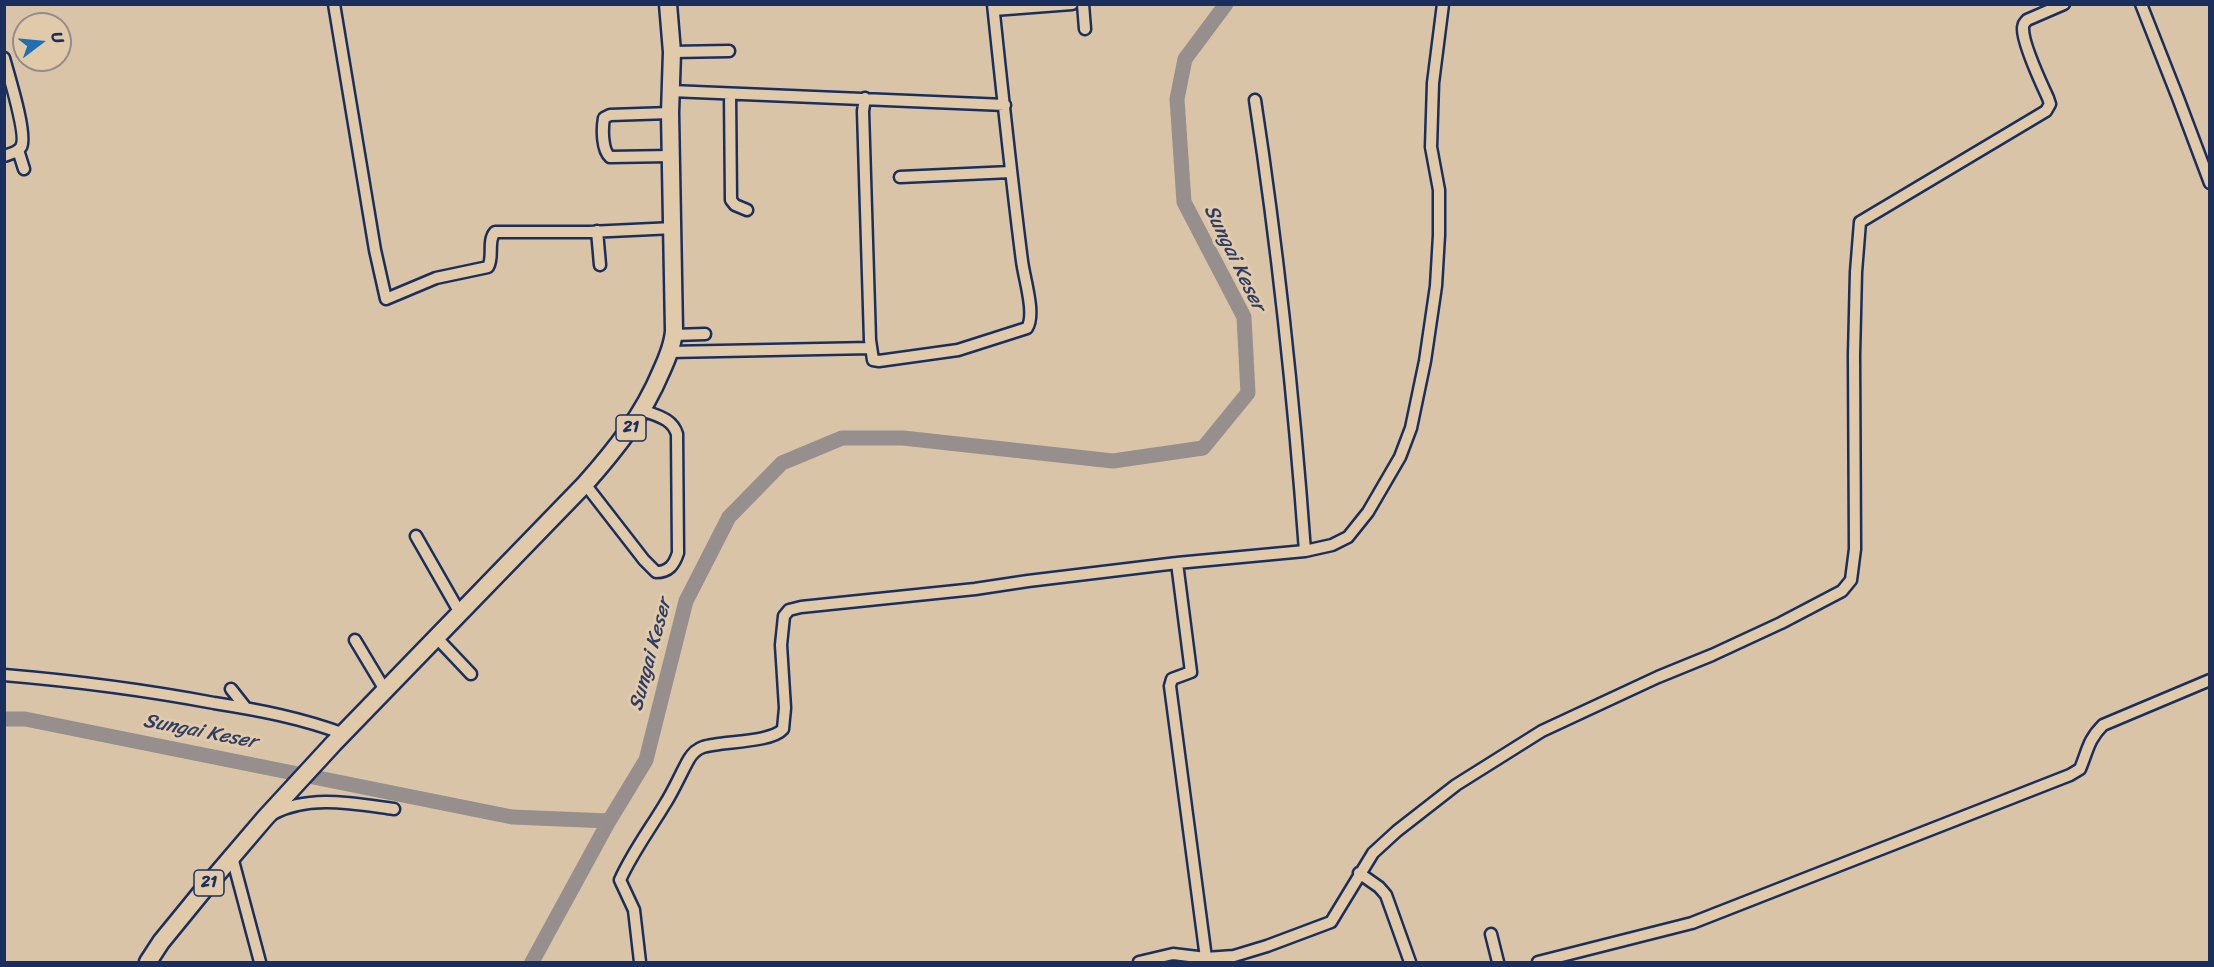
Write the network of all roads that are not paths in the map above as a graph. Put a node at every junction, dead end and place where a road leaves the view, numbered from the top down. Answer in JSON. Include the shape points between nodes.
{"nodes":[{"id":1,"x":334,"y":4,"type":"edge"},
{"id":2,"x":668,"y":4,"type":"edge"},
{"id":3,"x":1072,"y":4,"type":"edge"},
{"id":4,"x":1083,"y":4,"type":"edge"},
{"id":5,"x":1443,"y":4,"type":"edge"},
{"id":6,"x":2064,"y":4,"type":"edge"},
{"id":7,"x":2141,"y":4,"type":"edge"},
{"id":8,"x":993,"y":7,"type":"edge"},
{"id":9,"x":1085,"y":29,"type":"dead end"},
{"id":10,"x":729,"y":51,"type":"dead end"},
{"id":11,"x":672,"y":52,"type":"junction"},
{"id":12,"x":4,"y":58,"type":"edge"},
{"id":13,"x":671,"y":91,"type":"junction"},
{"id":14,"x":730,"y":93,"type":"junction"},
{"id":15,"x":865,"y":98,"type":"junction"},
{"id":16,"x":1255,"y":100,"type":"dead end"},
{"id":17,"x":1005,"y":105,"type":"junction"},
{"id":18,"x":670,"y":113,"type":"junction"},
{"id":19,"x":18,"y":150,"type":"junction"},
{"id":20,"x":4,"y":156,"type":"edge"},
{"id":21,"x":671,"y":156,"type":"junction"},
{"id":22,"x":24,"y":170,"type":"dead end"},
{"id":23,"x":1011,"y":172,"type":"junction"},
{"id":24,"x":900,"y":177,"type":"dead end"},
{"id":25,"x":2210,"y":183,"type":"edge"},
{"id":26,"x":747,"y":210,"type":"dead end"},
{"id":27,"x":674,"y":228,"type":"junction"},
{"id":28,"x":597,"y":231,"type":"junction"},
{"id":29,"x":600,"y":265,"type":"dead end"},
{"id":30,"x":705,"y":334,"type":"dead end"},
{"id":31,"x":674,"y":335,"type":"junction"},
{"id":32,"x":871,"y":348,"type":"junction"},
{"id":33,"x":669,"y":352,"type":"junction"},
{"id":34,"x":642,"y":410,"type":"junction"},
{"id":35,"x":585,"y":484,"type":"junction"},
{"id":36,"x":416,"y":537,"type":"dead end"},
{"id":37,"x":1305,"y":551,"type":"junction"},
{"id":38,"x":1177,"y":563,"type":"junction"},
{"id":39,"x":460,"y":613,"type":"junction"},
{"id":40,"x":436,"y":637,"type":"junction"},
{"id":41,"x":355,"y":640,"type":"dead end"},
{"id":42,"x":471,"y":674,"type":"dead end"},
{"id":43,"x":4,"y":675,"type":"edge"},
{"id":44,"x":2210,"y":680,"type":"edge"},
{"id":45,"x":231,"y":689,"type":"dead end"},
{"id":46,"x":385,"y":690,"type":"junction"},
{"id":47,"x":246,"y":708,"type":"junction"},
{"id":48,"x":339,"y":739,"type":"junction"},
{"id":49,"x":394,"y":809,"type":"dead end"},
{"id":50,"x":270,"y":813,"type":"junction"},
{"id":51,"x":232,"y":857,"type":"junction"},
{"id":52,"x":1359,"y":873,"type":"junction"},
{"id":53,"x":1491,"y":934,"type":"dead end"},
{"id":54,"x":1206,"y":956,"type":"junction"},
{"id":55,"x":1243,"y":958,"type":"edge"},
{"id":56,"x":148,"y":963,"type":"edge"},
{"id":57,"x":260,"y":963,"type":"edge"},
{"id":58,"x":640,"y":963,"type":"edge"},
{"id":59,"x":1139,"y":963,"type":"edge"},
{"id":60,"x":1410,"y":963,"type":"edge"},
{"id":61,"x":1498,"y":963,"type":"edge"},
{"id":62,"x":1538,"y":963,"type":"edge"}],
"edges":[{"from":1,"to":28,"type":"street","via":[[386,299],[436,278],[488,267],[495,232]]},
{"from":2,"to":11,"type":"highway","number":"21"},
{"from":3,"to":8,"type":"street"},
{"from":4,"to":9,"type":"street"},
{"from":5,"to":37,"type":"street","via":[[1433,83],[1431,147],[1440,202],[1436,286],[1411,428],[1400,457],[1352,532],[1341,542]]},
{"from":6,"to":52,"type":"street","via":[[2024,24],[2027,45],[2050,104],[2046,111],[1860,222],[1854,343],[1855,549],[1851,580],[1842,591],[1781,623],[1542,731],[1456,785],[1397,831],[1373,853]]},
{"from":7,"to":25,"type":"street"},
{"from":8,"to":17,"type":"street"},
{"from":10,"to":11,"type":"street"},
{"from":11,"to":13,"type":"highway","number":"21"},
{"from":12,"to":19,"type":"street","via":[[23,132],[23,144]]},
{"from":13,"to":14,"type":"street"},
{"from":13,"to":18,"type":"highway","number":"21"},
{"from":14,"to":15,"type":"street"},
{"from":14,"to":26,"type":"street","via":[[731,200]]},
{"from":15,"to":17,"type":"street"},
{"from":15,"to":32,"type":"street"},
{"from":16,"to":37,"type":"street","via":[[1275,232]]},
{"from":17,"to":23,"type":"street"},
{"from":18,"to":21,"type":"highway","number":"21"},
{"from":18,"to":21,"type":"street","via":[[610,115],[603,123],[605,151],[610,157]]},
{"from":19,"to":20,"type":"street"},
{"from":19,"to":22,"type":"street"},
{"from":21,"to":27,"type":"highway","number":"21"},
{"from":23,"to":24,"type":"street"},
{"from":23,"to":32,"type":"street","via":[[1028,289],[1028,326],[958,350],[879,362],[873,360]]},
{"from":27,"to":28,"type":"street"},
{"from":27,"to":31,"type":"highway","number":"21"},
{"from":28,"to":29,"type":"street"},
{"from":30,"to":31,"type":"street"},
{"from":31,"to":33,"type":"highway","number":"21"},
{"from":32,"to":33,"type":"street"},
{"from":33,"to":34,"type":"highway","number":"21"},
{"from":34,"to":35,"type":"highway","number":"21","via":[[619,446]]},
{"from":34,"to":35,"type":"street","via":[[668,420],[677,434],[678,554],[670,568],[656,572]]},
{"from":35,"to":39,"type":"highway","number":"21"},
{"from":36,"to":39,"type":"street"},
{"from":37,"to":38,"type":"street"},
{"from":38,"to":54,"type":"street","via":[[1191,672],[1172,679],[1170,686]]},
{"from":38,"to":58,"type":"street","via":[[789,610],[783,616],[781,645],[783,729],[779,734],[697,750],[620,880],[634,910]]},
{"from":39,"to":40,"type":"highway","number":"21"},
{"from":40,"to":42,"type":"street"},
{"from":40,"to":46,"type":"highway","number":"21"},
{"from":41,"to":46,"type":"street"},
{"from":43,"to":47,"type":"street","via":[[157,692]]},
{"from":44,"to":62,"type":"street","via":[[2103,725],[2088,743],[2080,769],[2070,775],[1692,923]]},
{"from":45,"to":47,"type":"street"},
{"from":46,"to":48,"type":"highway","number":"21"},
{"from":47,"to":48,"type":"street","via":[[316,723]]},
{"from":48,"to":50,"type":"highway","number":"21"},
{"from":49,"to":50,"type":"street","via":[[349,803],[300,804]]},
{"from":50,"to":51,"type":"highway","number":"21"},
{"from":51,"to":56,"type":"highway","number":"21"},
{"from":51,"to":57,"type":"street"},
{"from":52,"to":55,"type":"street","via":[[1331,922]]},
{"from":52,"to":60,"type":"street","via":[[1386,896]]},
{"from":53,"to":61,"type":"street"},
{"from":54,"to":55,"type":"street"},
{"from":54,"to":59,"type":"street","via":[[1173,954]]}]}
